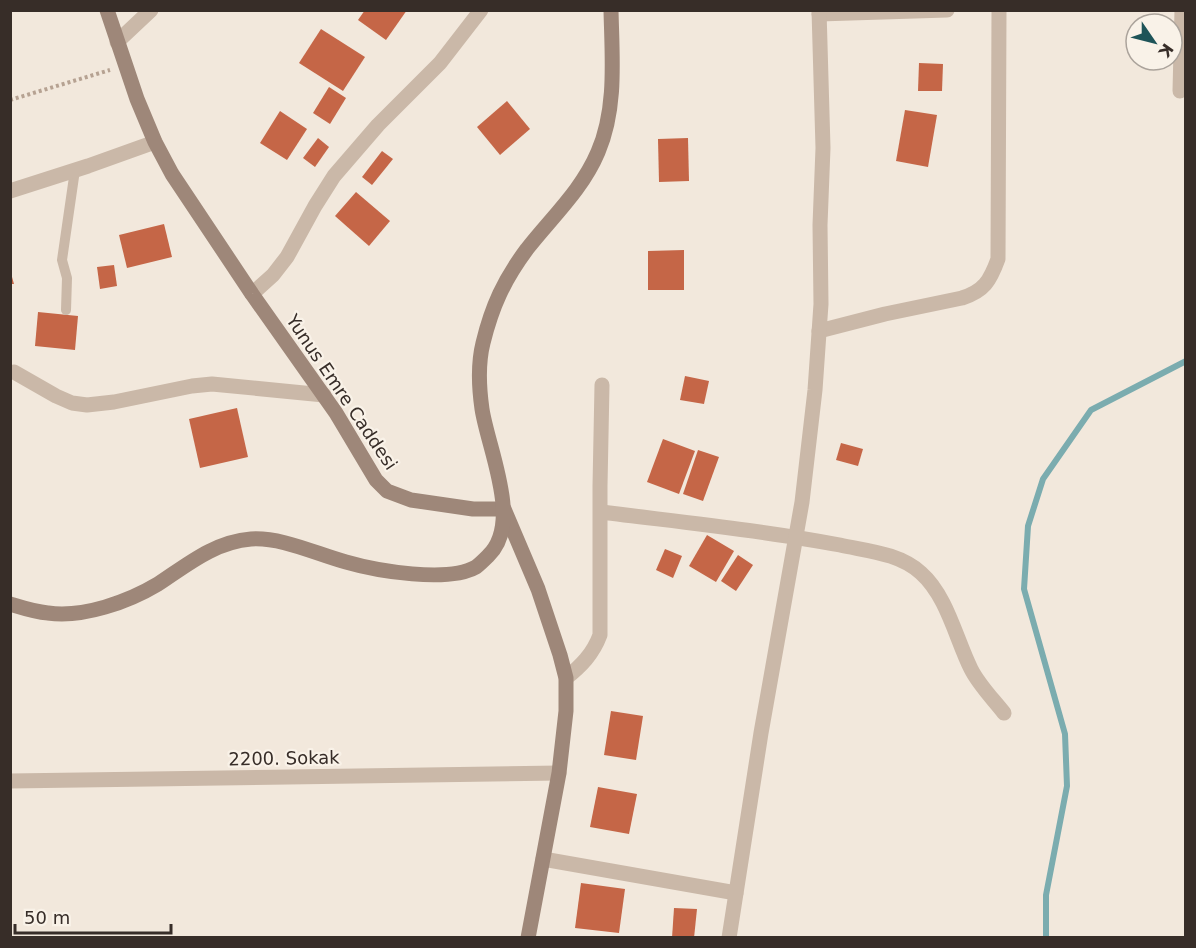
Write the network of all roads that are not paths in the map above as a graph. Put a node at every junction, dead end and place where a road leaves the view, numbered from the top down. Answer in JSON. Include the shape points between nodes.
{"nodes":[{"id":1,"x":106,"y":10,"type":"edge"},
{"id":2,"x":151,"y":10,"type":"edge"},
{"id":3,"x":481,"y":10,"type":"edge"},
{"id":4,"x":611,"y":10,"type":"edge"},
{"id":5,"x":947,"y":10,"type":"edge"},
{"id":6,"x":999,"y":10,"type":"edge"},
{"id":7,"x":1182,"y":10,"type":"edge"},
{"id":8,"x":819,"y":12,"type":"edge"},
{"id":9,"x":117,"y":42,"type":"junction"},
{"id":10,"x":1180,"y":91,"type":"dead end"},
{"id":11,"x":155,"y":142,"type":"junction"},
{"id":12,"x":75,"y":171,"type":"junction"},
{"id":13,"x":10,"y":191,"type":"edge"},
{"id":14,"x":252,"y":294,"type":"junction"},
{"id":15,"x":66,"y":310,"type":"dead end"},
{"id":16,"x":819,"y":331,"type":"junction"},
{"id":17,"x":14,"y":372,"type":"dead end"},
{"id":18,"x":602,"y":385,"type":"dead end"},
{"id":19,"x":324,"y":395,"type":"junction"},
{"id":20,"x":504,"y":509,"type":"junction"},
{"id":21,"x":601,"y":512,"type":"junction"},
{"id":22,"x":796,"y":537,"type":"junction"},
{"id":23,"x":10,"y":604,"type":"edge"},
{"id":24,"x":566,"y":678,"type":"junction"},
{"id":25,"x":1004,"y":712,"type":"dead end"},
{"id":26,"x":559,"y":773,"type":"junction"},
{"id":27,"x":10,"y":781,"type":"edge"},
{"id":28,"x":543,"y":859,"type":"junction"},
{"id":29,"x":736,"y":893,"type":"junction"},
{"id":30,"x":528,"y":938,"type":"edge"},
{"id":31,"x":729,"y":938,"type":"edge"}],
"edges":[{"from":1,"to":9,"type":"street","name":"Yunus Emre Caddesi"},
{"from":2,"to":9,"type":"street"},
{"from":3,"to":14,"type":"street","via":[[440,63],[334,176],[287,257]]},
{"from":4,"to":20,"type":"street","via":[[612,81],[608,120],[598,152],[583,180],[510,274],[496,299],[481,351],[482,408]]},
{"from":5,"to":8,"type":"street"},
{"from":6,"to":16,"type":"street","via":[[998,259],[987,282],[973,295]]},
{"from":7,"to":10,"type":"street"},
{"from":8,"to":16,"type":"street","via":[[823,148]]},
{"from":9,"to":11,"type":"street","name":"Yunus Emre Caddesi"},
{"from":11,"to":12,"type":"street"},
{"from":11,"to":14,"type":"street","name":"Yunus Emre Caddesi"},
{"from":12,"to":13,"type":"street"},
{"from":12,"to":15,"type":"lane","via":[[62,260],[68,278]]},
{"from":14,"to":19,"type":"street","name":"Yunus Emre Caddesi"},
{"from":16,"to":22,"type":"street","via":[[811,430]]},
{"from":17,"to":19,"type":"street","via":[[56,396],[87,405],[212,384]]},
{"from":18,"to":21,"type":"street"},
{"from":19,"to":20,"type":"street","name":"Yunus Emre Caddesi","via":[[376,480],[387,491],[441,505]]},
{"from":20,"to":23,"type":"street","via":[[501,539],[491,554],[475,567],[455,573],[389,572],[272,539],[249,539],[205,553],[156,585],[100,608],[51,614]]},
{"from":20,"to":24,"type":"street","via":[[538,590]]},
{"from":21,"to":22,"type":"street"},
{"from":21,"to":24,"type":"street","via":[[600,635],[584,663]]},
{"from":22,"to":25,"type":"street","via":[[888,555],[921,572],[947,611],[972,673]]},
{"from":22,"to":29,"type":"street"},
{"from":24,"to":26,"type":"street"},
{"from":26,"to":27,"type":"street","name":"2200. Sokak"},
{"from":26,"to":28,"type":"street"},
{"from":28,"to":29,"type":"street"},
{"from":28,"to":30,"type":"street"},
{"from":29,"to":31,"type":"street"}]}
